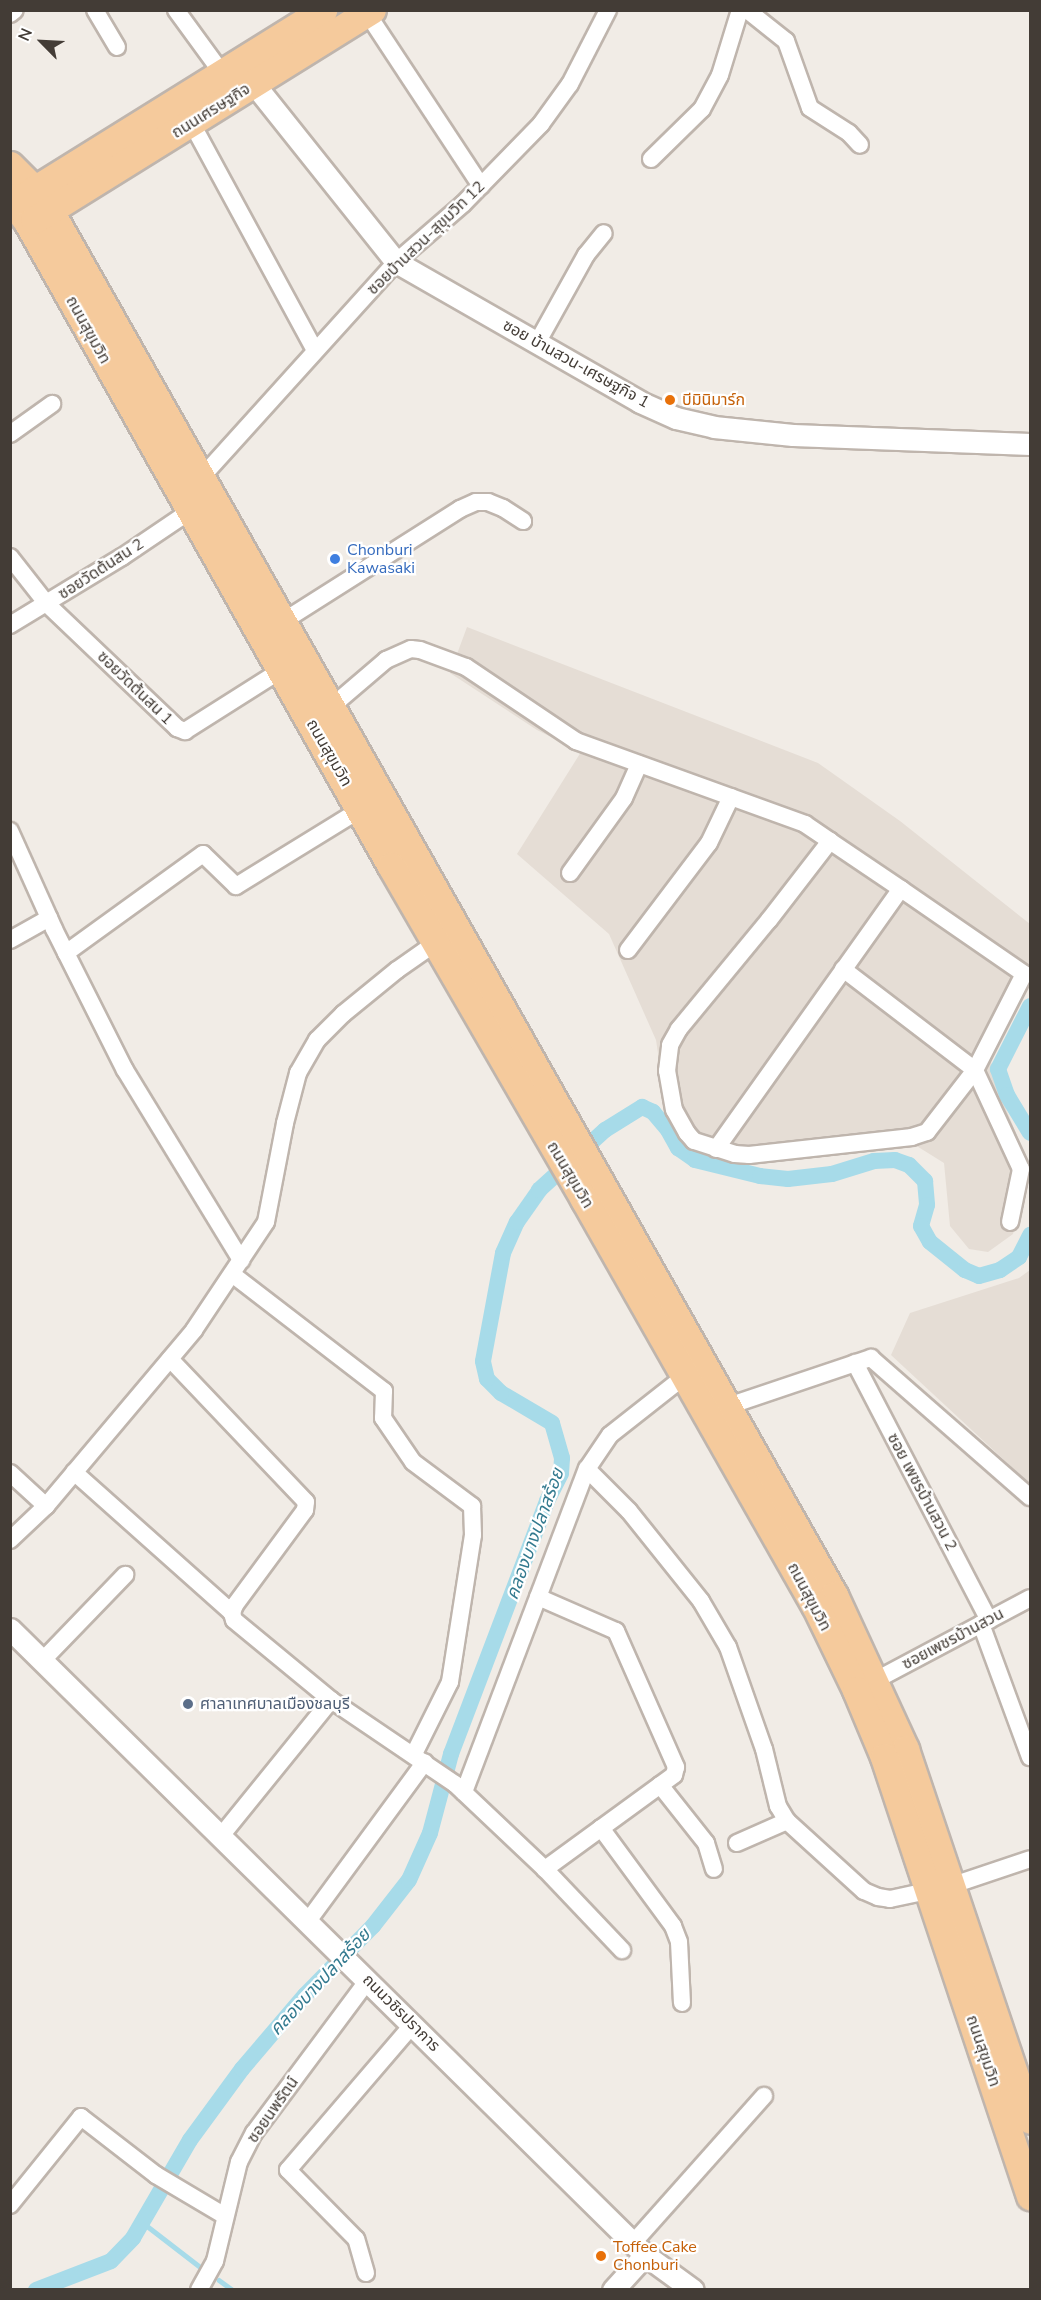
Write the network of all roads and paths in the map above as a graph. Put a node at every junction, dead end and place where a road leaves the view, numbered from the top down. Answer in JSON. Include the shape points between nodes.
{"nodes":[{"id":1,"x":15,"y":10,"type":"edge"},
{"id":2,"x":95,"y":10,"type":"edge"},
{"id":3,"x":176,"y":10,"type":"edge"},
{"id":4,"x":323,"y":10,"type":"edge"},
{"id":5,"x":608,"y":10,"type":"edge"},
{"id":6,"x":740,"y":10,"type":"edge"},
{"id":7,"x":747,"y":10,"type":"edge"},
{"id":8,"x":370,"y":12,"type":"edge"},
{"id":9,"x":10,"y":14,"type":"edge"},
{"id":10,"x":117,"y":47,"type":"dead end"},
{"id":11,"x":222,"y":73,"type":"junction"},
{"id":12,"x":254,"y":84,"type":"junction"},
{"id":13,"x":192,"y":122,"type":"junction"},
{"id":14,"x":860,"y":145,"type":"dead end"},
{"id":15,"x":651,"y":159,"type":"dead end"},
{"id":16,"x":10,"y":165,"type":"edge"},
{"id":17,"x":481,"y":186,"type":"junction"},
{"id":18,"x":23,"y":208,"type":"edge"},
{"id":19,"x":604,"y":233,"type":"dead end"},
{"id":20,"x":396,"y":262,"type":"junction"},
{"id":21,"x":537,"y":343,"type":"junction"},
{"id":22,"x":315,"y":350,"type":"junction"},
{"id":23,"x":52,"y":404,"type":"dead end"},
{"id":24,"x":10,"y":434,"type":"edge"},
{"id":25,"x":1030,"y":444,"type":"edge"},
{"id":26,"x":200,"y":479,"type":"junction"},
{"id":27,"x":190,"y":511,"type":"junction"},
{"id":28,"x":523,"y":521,"type":"dead end"},
{"id":29,"x":10,"y":557,"type":"edge"},
{"id":30,"x":47,"y":604,"type":"junction"},
{"id":31,"x":282,"y":622,"type":"junction"},
{"id":32,"x":10,"y":625,"type":"edge"},
{"id":33,"x":281,"y":670,"type":"junction"},
{"id":34,"x":321,"y":716,"type":"junction"},
{"id":35,"x":639,"y":764,"type":"junction"},
{"id":36,"x":731,"y":797,"type":"junction"},
{"id":37,"x":361,"y":809,"type":"junction"},
{"id":38,"x":10,"y":831,"type":"edge"},
{"id":39,"x":830,"y":841,"type":"junction"},
{"id":40,"x":570,"y":873,"type":"dead end"},
{"id":41,"x":901,"y":889,"type":"junction"},
{"id":42,"x":49,"y":918,"type":"junction"},
{"id":43,"x":10,"y":940,"type":"edge"},
{"id":44,"x":437,"y":942,"type":"junction"},
{"id":45,"x":628,"y":950,"type":"dead end"},
{"id":46,"x":66,"y":953,"type":"junction"},
{"id":47,"x":843,"y":969,"type":"junction"},
{"id":48,"x":975,"y":1070,"type":"junction"},
{"id":49,"x":716,"y":1149,"type":"junction"},
{"id":50,"x":569,"y":1152,"type":"junction"},
{"id":51,"x":1010,"y":1222,"type":"dead end"},
{"id":52,"x":237,"y":1267,"type":"junction"},
{"id":53,"x":644,"y":1280,"type":"junction"},
{"id":54,"x":170,"y":1359,"type":"junction"},
{"id":55,"x":855,"y":1363,"type":"junction"},
{"id":56,"x":685,"y":1376,"type":"junction"},
{"id":57,"x":728,"y":1406,"type":"junction"},
{"id":58,"x":587,"y":1469,"type":"junction"},
{"id":59,"x":10,"y":1473,"type":"edge"},
{"id":60,"x":74,"y":1473,"type":"junction"},
{"id":61,"x":1030,"y":1497,"type":"edge"},
{"id":62,"x":46,"y":1506,"type":"junction"},
{"id":63,"x":10,"y":1540,"type":"edge"},
{"id":64,"x":125,"y":1575,"type":"dead end"},
{"id":65,"x":538,"y":1597,"type":"junction"},
{"id":66,"x":1030,"y":1598,"type":"edge"},
{"id":67,"x":232,"y":1613,"type":"junction"},
{"id":68,"x":985,"y":1622,"type":"junction"},
{"id":69,"x":13,"y":1634,"type":"edge"},
{"id":70,"x":42,"y":1661,"type":"junction"},
{"id":71,"x":876,"y":1680,"type":"junction"},
{"id":72,"x":331,"y":1700,"type":"junction"},
{"id":73,"x":1030,"y":1757,"type":"edge"},
{"id":74,"x":425,"y":1762,"type":"junction"},
{"id":75,"x":660,"y":1785,"type":"junction"},
{"id":76,"x":459,"y":1788,"type":"junction"},
{"id":77,"x":787,"y":1821,"type":"junction"},
{"id":78,"x":601,"y":1828,"type":"junction"},
{"id":79,"x":221,"y":1836,"type":"junction"},
{"id":80,"x":737,"y":1843,"type":"dead end"},
{"id":81,"x":1030,"y":1859,"type":"edge"},
{"id":82,"x":544,"y":1869,"type":"junction"},
{"id":83,"x":714,"y":1869,"type":"dead end"},
{"id":84,"x":938,"y":1895,"type":"junction"},
{"id":85,"x":308,"y":1921,"type":"junction"},
{"id":86,"x":622,"y":1950,"type":"dead end"},
{"id":87,"x":368,"y":1980,"type":"junction"},
{"id":88,"x":682,"y":2003,"type":"dead end"},
{"id":89,"x":413,"y":2024,"type":"junction"},
{"id":90,"x":764,"y":2096,"type":"dead end"},
{"id":91,"x":1030,"y":2120,"type":"edge"},
{"id":92,"x":1030,"y":2196,"type":"edge"},
{"id":93,"x":10,"y":2205,"type":"edge"},
{"id":94,"x":225,"y":2216,"type":"junction"},
{"id":95,"x":639,"y":2249,"type":"junction"},
{"id":96,"x":366,"y":2273,"type":"dead end"},
{"id":97,"x":199,"y":2289,"type":"edge"},
{"id":98,"x":613,"y":2289,"type":"edge"},
{"id":99,"x":693,"y":2289,"type":"edge"}],
"edges":[{"from":1,"to":9,"type":"street"},
{"from":2,"to":10,"type":"street"},
{"from":3,"to":11,"type":"street"},
{"from":4,"to":11,"type":"main road","name":"ถนนเศรษฐกิจ"},
{"from":5,"to":17,"type":"street","name":"ซอยบ้านสวน-สุขุมวิท 12","via":[[570,84],[541,124]]},
{"from":6,"to":15,"type":"street","via":[[720,75],[702,109]]},
{"from":7,"to":14,"type":"street","via":[[786,41],[810,108],[849,133]]},
{"from":8,"to":12,"type":"main road","name":"ถนนเศรษฐกิจ"},
{"from":8,"to":17,"type":"street"},
{"from":11,"to":18,"type":"main road","name":"ถนนเศรษฐกิจ"},
{"from":12,"to":13,"type":"main road","name":"ถนนเศรษฐกิจ"},
{"from":12,"to":20,"type":"street","name":"ซอย บ้านสวน-เศรษฐกิจ 1"},
{"from":13,"to":18,"type":"main road","name":"ถนนเศรษฐกิจ"},
{"from":13,"to":22,"type":"street"},
{"from":16,"to":18,"type":"main road","name":"ถนนสุขุมวิท"},
{"from":17,"to":20,"type":"street","name":"ซอยบ้านสวน-สุขุมวิท 12"},
{"from":18,"to":26,"type":"main road","name":"ถนนสุขุมวิท"},
{"from":18,"to":27,"type":"main road","name":"ถนนสุขุมวิท"},
{"from":19,"to":21,"type":"street","via":[[586,255]]},
{"from":20,"to":21,"type":"street","name":"ซอย บ้านสวน-เศรษฐกิจ 1"},
{"from":20,"to":22,"type":"street","name":"ซอยบ้านสวน-สุขุมวิท 12"},
{"from":21,"to":25,"type":"street","name":"ซอย บ้านสวน-เศรษฐกิจ 1","via":[[640,402],[676,418],[714,427],[793,435]]},
{"from":22,"to":26,"type":"street","name":"ซอยบ้านสวน-สุขุมวิท 12"},
{"from":23,"to":24,"type":"street"},
{"from":26,"to":31,"type":"main road","name":"ถนนสุขุมวิท"},
{"from":27,"to":30,"type":"street","name":"ซอยวัดต้นสน 2"},
{"from":27,"to":33,"type":"main road","name":"ถนนสุขุมวิท"},
{"from":28,"to":31,"type":"street","via":[[489,502],[476,502]]},
{"from":29,"to":30,"type":"street","name":"ซอยวัดต้นสน 1"},
{"from":30,"to":32,"type":"street","name":"ซอยวัดต้นสน 2"},
{"from":30,"to":33,"type":"street","name":"ซอยวัดต้นสน 1","via":[[177,728],[185,731]]},
{"from":31,"to":34,"type":"main road","name":"ถนนสุขุมวิท"},
{"from":33,"to":34,"type":"main road","name":"ถนนสุขุมวิท"},
{"from":34,"to":35,"type":"street","via":[[386,660],[411,649],[420,650],[466,667],[576,741]]},
{"from":34,"to":37,"type":"main road","name":"ถนนสุขุมวิท"},
{"from":34,"to":50,"type":"main road","name":"ถนนสุขุมวิท"},
{"from":35,"to":36,"type":"street"},
{"from":35,"to":40,"type":"street","via":[[624,798]]},
{"from":36,"to":39,"type":"street","via":[[805,824]]},
{"from":36,"to":45,"type":"street","via":[[710,843]]},
{"from":37,"to":44,"type":"main road","name":"ถนนสุขุมวิท"},
{"from":37,"to":46,"type":"street","via":[[236,886],[202,854]]},
{"from":38,"to":42,"type":"street"},
{"from":39,"to":41,"type":"street"},
{"from":39,"to":49,"type":"street","via":[[670,1045],[667,1071],[674,1110],[694,1141]]},
{"from":41,"to":47,"type":"street"},
{"from":41,"to":48,"type":"street","via":[[1024,974]]},
{"from":42,"to":43,"type":"street"},
{"from":42,"to":46,"type":"street"},
{"from":44,"to":50,"type":"main road","name":"ถนนสุขุมวิท"},
{"from":44,"to":52,"type":"street","via":[[388,977],[317,1040],[298,1073],[266,1222]]},
{"from":46,"to":52,"type":"street","via":[[125,1070]]},
{"from":47,"to":48,"type":"street"},
{"from":47,"to":49,"type":"street"},
{"from":48,"to":49,"type":"street","via":[[935,1125],[920,1136],[749,1155]]},
{"from":48,"to":51,"type":"street","via":[[1021,1168]]},
{"from":50,"to":53,"type":"main road","name":"ถนนสุขุมวิท"},
{"from":52,"to":54,"type":"street","via":[[209,1311]]},
{"from":52,"to":74,"type":"street","via":[[384,1391],[383,1418],[413,1462],[472,1506],[473,1535],[450,1682]]},
{"from":53,"to":56,"type":"main road","name":"ถนนสุขุมวิท"},
{"from":53,"to":57,"type":"main road","name":"ถนนสุขุมวิท"},
{"from":54,"to":60,"type":"street"},
{"from":54,"to":67,"type":"street","via":[[306,1502],[305,1510],[239,1597]]},
{"from":55,"to":57,"type":"street"},
{"from":55,"to":61,"type":"street","via":[[871,1358]]},
{"from":55,"to":68,"type":"street","name":"ซอย เพชรบ้านสวน 2"},
{"from":56,"to":58,"type":"street","via":[[610,1435]]},
{"from":56,"to":84,"type":"main road","name":"ถนนสุขุมวิท","via":[[814,1605],[856,1690]]},
{"from":57,"to":71,"type":"main road","name":"ถนนสุขุมวิท","via":[[834,1595]]},
{"from":58,"to":65,"type":"street"},
{"from":58,"to":77,"type":"street","via":[[629,1511],[701,1601],[728,1647],[764,1749],[778,1806]]},
{"from":59,"to":62,"type":"street"},
{"from":60,"to":62,"type":"street"},
{"from":60,"to":67,"type":"street"},
{"from":62,"to":63,"type":"street"},
{"from":64,"to":70,"type":"street"},
{"from":65,"to":75,"type":"street","via":[[609,1626],[622,1637],[674,1759],[674,1775]]},
{"from":65,"to":76,"type":"street"},
{"from":66,"to":68,"type":"street","name":"ซอยเพชรบ้านสวน"},
{"from":67,"to":72,"type":"street","via":[[234,1620]]},
{"from":68,"to":71,"type":"street","name":"ซอยเพชรบ้านสวน"},
{"from":68,"to":73,"type":"street","name":"ซอย เพชรบ้านสวน 2"},
{"from":69,"to":70,"type":"street","name":"ถนนวชิรปราการ"},
{"from":70,"to":79,"type":"street","name":"ถนนวชิรปราการ"},
{"from":71,"to":84,"type":"main road","name":"ถนนสุขุมวิท","via":[[905,1749]]},
{"from":72,"to":74,"type":"street"},
{"from":72,"to":79,"type":"street"},
{"from":74,"to":76,"type":"street"},
{"from":74,"to":85,"type":"street"},
{"from":75,"to":78,"type":"street"},
{"from":75,"to":83,"type":"street","via":[[706,1844]]},
{"from":76,"to":82,"type":"street"},
{"from":77,"to":80,"type":"street"},
{"from":77,"to":84,"type":"street","via":[[871,1894],[890,1899]]},
{"from":78,"to":82,"type":"street"},
{"from":78,"to":88,"type":"street","via":[[673,1926],[679,1942]]},
{"from":79,"to":85,"type":"street","name":"ถนนวชิรปราการ"},
{"from":81,"to":84,"type":"street"},
{"from":82,"to":86,"type":"street"},
{"from":84,"to":91,"type":"main road","name":"ถนนสุขุมวิท"},
{"from":84,"to":92,"type":"main road","name":"ถนนสุขุมวิท"},
{"from":85,"to":87,"type":"street","name":"ถนนวชิรปราการ"},
{"from":87,"to":89,"type":"street","name":"ถนนวชิรปราการ"},
{"from":87,"to":94,"type":"street","name":"ซอยนพรัตน์","via":[[254,2133],[239,2162]]},
{"from":89,"to":95,"type":"street","name":"ถนนวชิรปราการ"},
{"from":89,"to":96,"type":"street","via":[[288,2170],[356,2239]]},
{"from":90,"to":95,"type":"street"},
{"from":93,"to":94,"type":"street","via":[[81,2117],[156,2175]]},
{"from":94,"to":97,"type":"street","name":"ซอยนพรัตน์","via":[[215,2261]]},
{"from":95,"to":98,"type":"street"},
{"from":95,"to":99,"type":"street","name":"ถนนวชิรปราการ"}]}
